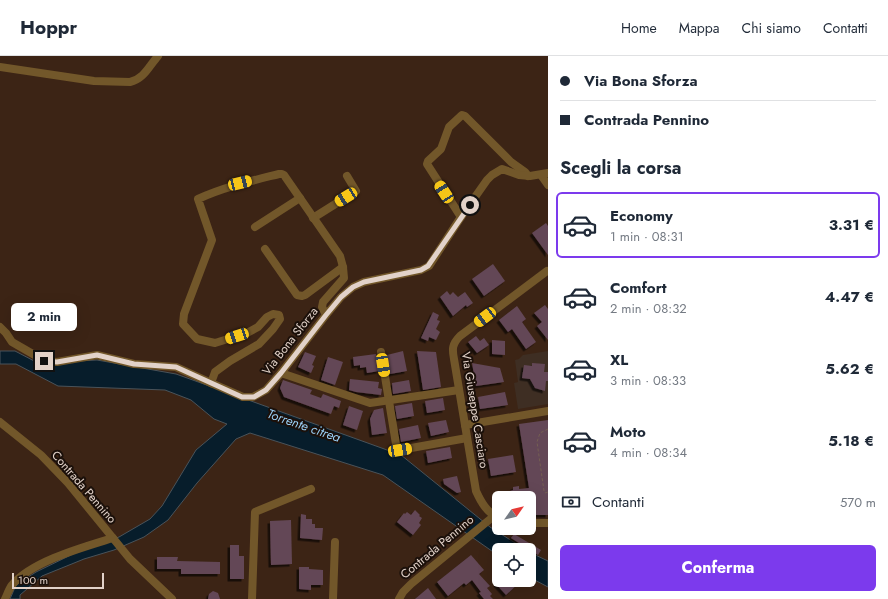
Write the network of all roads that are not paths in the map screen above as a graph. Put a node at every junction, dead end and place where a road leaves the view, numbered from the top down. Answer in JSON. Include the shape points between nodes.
{"nodes":[{"id":1,"x":158,"y":56,"type":"edge"},
{"id":2,"x":0,"y":67,"type":"edge"},
{"id":3,"x":545,"y":174,"type":"edge"},
{"id":4,"x":347,"y":176,"type":"dead end"},
{"id":5,"x":528,"y":176,"type":"junction"},
{"id":6,"x":548,"y":185,"type":"edge"},
{"id":7,"x":300,"y":198,"type":"junction"},
{"id":8,"x":461,"y":217,"type":"junction"},
{"id":9,"x":313,"y":218,"type":"junction"},
{"id":10,"x":255,"y":227,"type":"dead end"},
{"id":11,"x":265,"y":249,"type":"dead end"},
{"id":12,"x":343,"y":267,"type":"junction"},
{"id":13,"x":547,"y":271,"type":"edge"},
{"id":14,"x":326,"y":315,"type":"junction"},
{"id":15,"x":0,"y":327,"type":"edge"},
{"id":16,"x":381,"y":352,"type":"dead end"},
{"id":17,"x":281,"y":373,"type":"junction"},
{"id":18,"x":211,"y":383,"type":"junction"},
{"id":19,"x":459,"y":390,"type":"junction"},
{"id":20,"x":388,"y":401,"type":"junction"},
{"id":21,"x":548,"y":412,"type":"edge"},
{"id":22,"x":0,"y":422,"type":"edge"},
{"id":23,"x":465,"y":424,"type":"junction"},
{"id":24,"x":467,"y":438,"type":"junction"},
{"id":25,"x":311,"y":489,"type":"dead end"},
{"id":26,"x":492,"y":513,"type":"edge"},
{"id":27,"x":492,"y":519,"type":"edge"},
{"id":28,"x":536,"y":523,"type":"edge"},
{"id":29,"x":548,"y":523,"type":"edge"},
{"id":30,"x":113,"y":538,"type":"junction"},
{"id":31,"x":335,"y":542,"type":"dead end"},
{"id":32,"x":5,"y":599,"type":"edge"},
{"id":33,"x":172,"y":599,"type":"edge"},
{"id":34,"x":252,"y":599,"type":"edge"},
{"id":35,"x":333,"y":599,"type":"edge"},
{"id":36,"x":399,"y":599,"type":"edge"}],
"edges":[{"from":1,"to":2,"type":"street","via":[[145,74],[130,82],[94,81]]},
{"from":3,"to":5,"type":"street","name":"Via Bona Sforza"},
{"from":3,"to":6,"type":"street"},
{"from":4,"to":9,"type":"street","via":[[356,191]]},
{"from":5,"to":8,"type":"street","name":"Via Bona Sforza","via":[[502,169],[498,171],[488,180]]},
{"from":5,"to":8,"type":"street","via":[[462,116],[449,127],[441,148],[427,164]]},
{"from":7,"to":9,"type":"street"},
{"from":7,"to":10,"type":"street"},
{"from":7,"to":18,"type":"street","name":"Via Bona Sforza","via":[[282,174],[218,190],[198,199],[212,240],[184,314],[183,324],[197,340],[215,343],[247,333],[273,314],[279,315],[280,319],[259,344],[215,372]]},
{"from":8,"to":14,"type":"street","name":"Via Bona Sforza","via":[[428,266],[353,287]]},
{"from":9,"to":12,"type":"street","via":[[340,256]]},
{"from":11,"to":12,"type":"street","via":[[300,296],[306,295]]},
{"from":12,"to":14,"type":"street","via":[[344,278],[323,302],[322,307]]},
{"from":13,"to":19,"type":"street","name":"Via Giuseppe Casciaro","via":[[454,342],[452,349]]},
{"from":14,"to":17,"type":"street","name":"Via Bona Sforza"},
{"from":15,"to":18,"type":"street","via":[[12,342],[44,361],[57,362],[97,355],[134,364],[176,367]]},
{"from":16,"to":20,"type":"street"},
{"from":17,"to":18,"type":"street","name":"Via Bona Sforza","via":[[266,390],[254,397],[242,397]]},
{"from":17,"to":20,"type":"street","via":[[370,403]]},
{"from":19,"to":20,"type":"street"},
{"from":19,"to":23,"type":"street","name":"Via Giuseppe Casciaro"},
{"from":20,"to":24,"type":"street","via":[[396,444],[400,450]]},
{"from":21,"to":23,"type":"street"},
{"from":22,"to":30,"type":"street","name":"Contrada Pennino","via":[[41,455],[68,483]]},
{"from":23,"to":24,"type":"street","name":"Via Giuseppe Casciaro"},
{"from":24,"to":26,"type":"street","name":"Via Giuseppe Casciaro","via":[[476,491],[480,500]]},
{"from":25,"to":34,"type":"street","via":[[255,512]]},
{"from":27,"to":36,"type":"street","name":"Contrada Pennino","via":[[411,584]]},
{"from":28,"to":29,"type":"street"},
{"from":30,"to":32,"type":"street","name":"Contrada Pennino","via":[[73,550],[37,566],[11,586]]},
{"from":30,"to":33,"type":"street","name":"Contrada Pennino"},
{"from":31,"to":35,"type":"street"}]}
